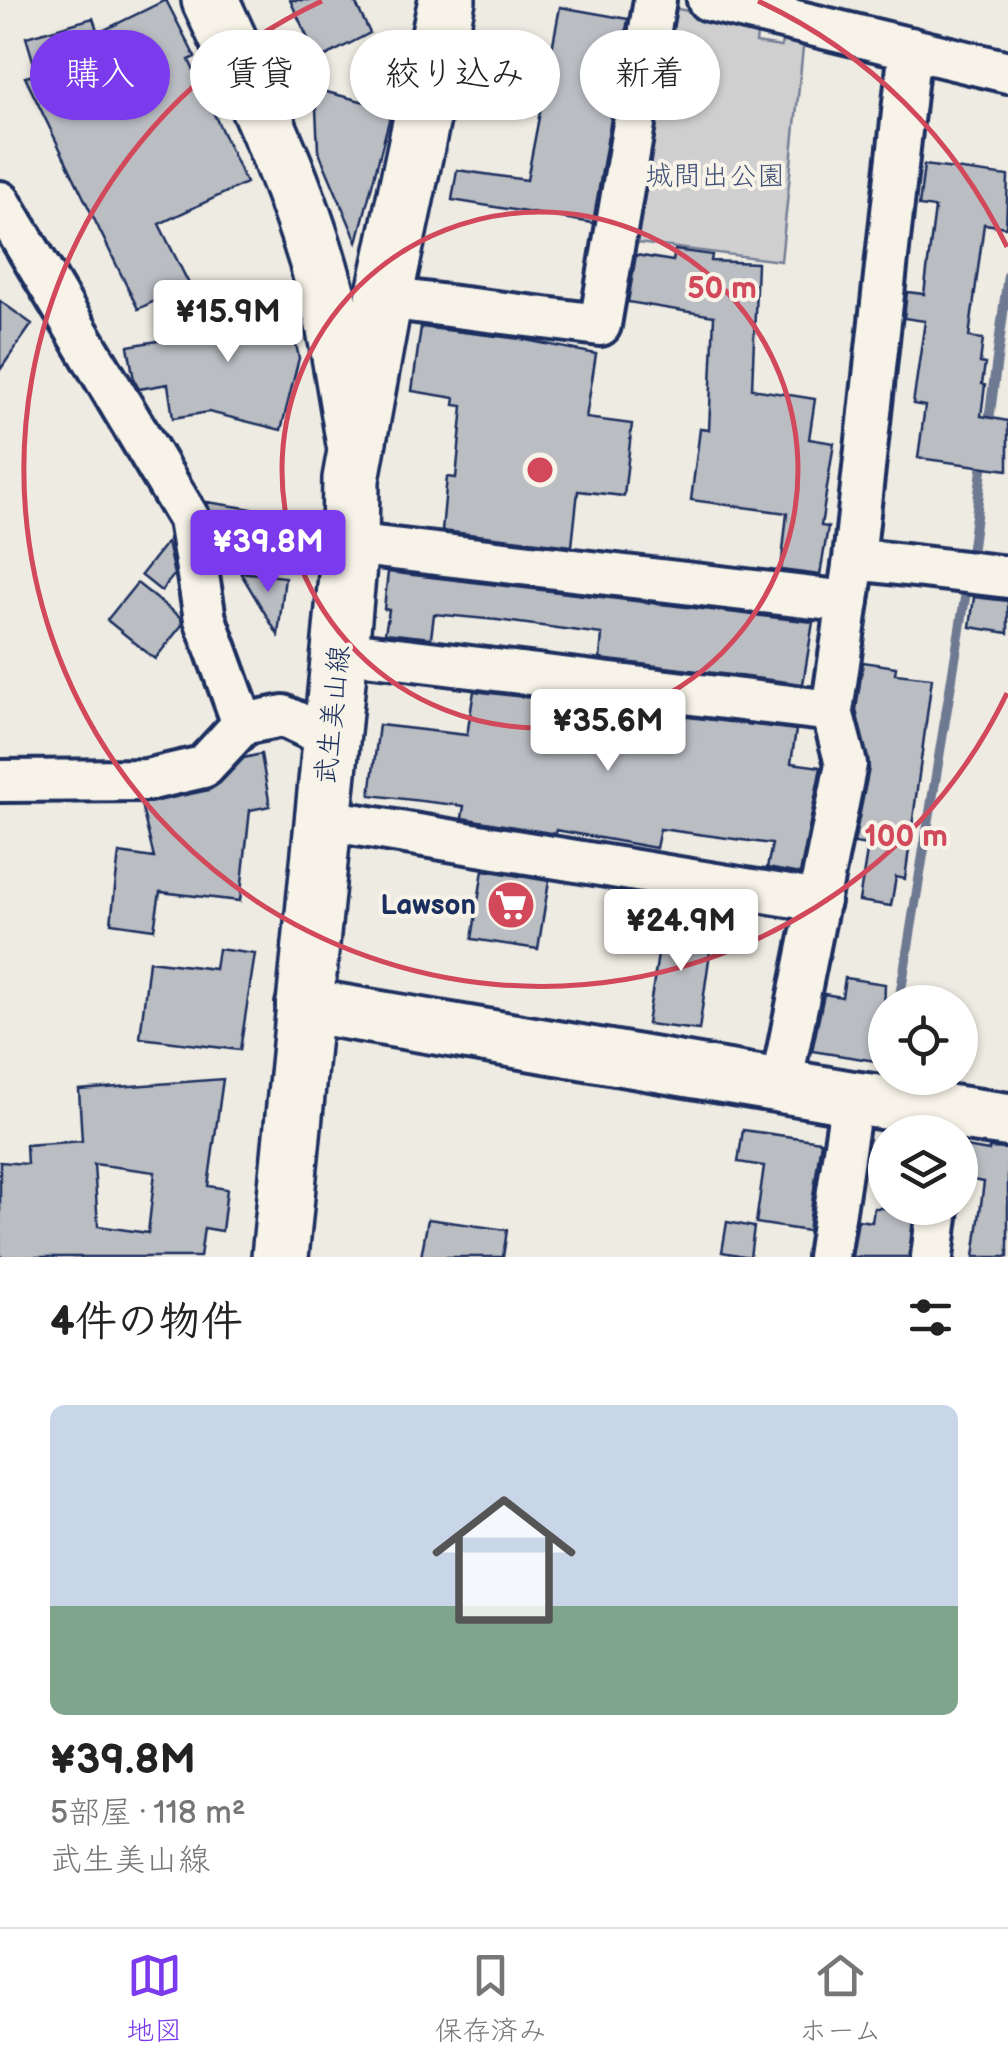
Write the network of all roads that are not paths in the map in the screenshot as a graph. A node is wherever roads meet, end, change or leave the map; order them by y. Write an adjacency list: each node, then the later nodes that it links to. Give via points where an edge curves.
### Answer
1 (210, 0): 10 (main road, via 283,158 310,234)
2 (447, 0): 9 (main road, 武生美山線)
3 (655, 0): 9 (street, via 600,325)
4 (708, 0): 5 (street)
5 (774, 8): 6 (street)
6 (910, 48): 7 (street); 12 (street)
7 (1008, 72)
8 (0, 202): 17 (street, via 189,519 205,620)
9 (384, 298): 10 (main road, 武生美山線)
10 (357, 452): 11 (main road, 武生美山線)
11 (350, 544): 14 (street); 15 (main road, 武生美山線)
12 (854, 559): 13 (street); 14 (street)
13 (1008, 577)
14 (848, 602): 16 (street)
15 (340, 651): 16 (street); 18 (main road, 武生美山線)
16 (832, 711): 21 (street, via 846,764)
17 (243, 724): 18 (street, via 284,716); 19 (street, via 203,766 148,780)
18 (330, 738): 20 (main road, 武生美山線)
19 (0, 781)
20 (321, 819): 21 (street); 22 (main road, 武生美山線)
21 (819, 901): 23 (street)
22 (304, 1004): 23 (street); 29 (main road, 武生美山線)
23 (782, 1085): 24 (street)
24 (852, 1098): 25 (street); 30 (street)
25 (918, 1115)
26 (1008, 1120): 27 (street)
27 (978, 1122)
28 (936, 1225): 31 (street)
29 (280, 1257)
30 (828, 1257)
31 (932, 1257)

